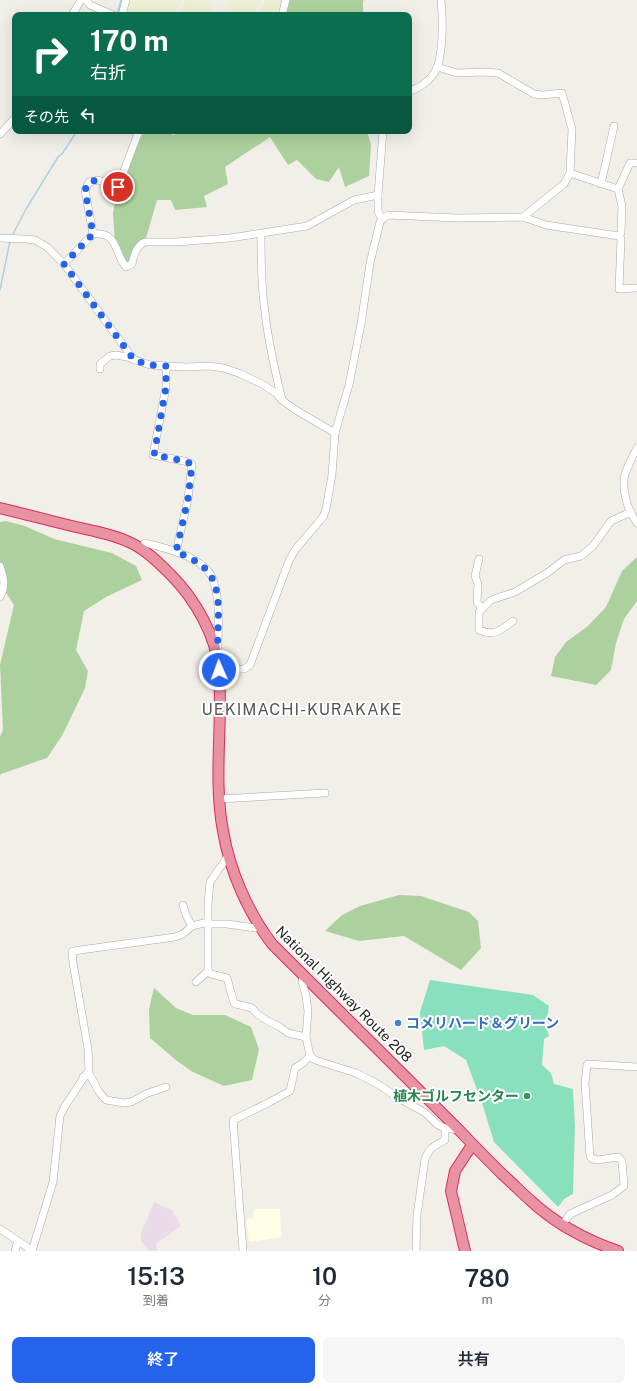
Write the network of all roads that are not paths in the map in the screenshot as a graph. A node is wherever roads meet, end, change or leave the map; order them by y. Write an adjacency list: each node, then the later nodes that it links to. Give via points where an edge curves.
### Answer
1 (81, 0): 6 (street)
2 (86, 0): 7 (street, via 90,5)
3 (126, 0): 8 (street)
4 (286, 0): 9 (street)
5 (441, 0): 10 (street, via 441,45)
6 (74, 12)
7 (106, 12)
8 (123, 12)
9 (283, 12)
10 (437, 67): 11 (street, via 431,77 419,88); 18 (street, via 457,73 498,73 534,94 562,93 572,129)
11 (412, 90)
12 (12, 121): 14 (street)
13 (614, 126): 19 (street)
14 (0, 134)
15 (138, 134): 24 (street, via 118,187 98,180 89,182 86,186)
16 (383, 134): 21 (street)
17 (637, 163): 20 (street, via 630,163)
18 (570, 173): 19 (street); 22 (street, via 564,184)
19 (601, 184): 20 (street)
20 (618, 189): 26 (street, via 622,206)
21 (378, 195): 23 (street, via 378,211); 25 (street, via 354,200 307,226)
22 (523, 217): 23 (street, via 389,215); 26 (street, via 546,226)
23 (382, 220): 34 (street, via 370,263 349,385)
24 (93, 234): 25 (street, via 102,233 111,238 126,267 132,264 140,244 145,242 176,242); 28 (street)
25 (261, 234): 33 (street, via 265,312)
26 (619, 236): 29 (street, via 619,289)
27 (0, 238): 28 (street, via 35,240 47,247)
28 (64, 264): 30 (street)
29 (637, 288)
30 (134, 360): 31 (street); 32 (street, via 110,356 100,364)
31 (166, 366): 33 (street, via 224,368 262,384); 40 (street, via 166,387 154,455 192,464 188,499)
32 (100, 368)
33 (282, 400): 34 (street)
34 (335, 433): 46 (street, via 332,475 323,517 295,550 250,665 244,669)
35 (637, 448): 37 (street, via 625,474 624,483 627,504)
36 (0, 508): 39 (highway, National Highway Route 208, via 106,534)
37 (631, 512): 38 (street); 44 (street, via 611,521 593,546 581,556 564,560 515,592 491,600)
38 (637, 524)
39 (142, 549): 40 (street, via 145,543); 46 (highway, National Highway Route 208, via 176,580 194,602 214,646)
40 (176, 552): 46 (street, via 188,557 211,575 218,606)
41 (479, 559): 44 (street, via 475,576 478,584 477,602)
42 (0, 566): 43 (street, via 5,582)
43 (0, 597)
44 (482, 608): 45 (street, via 479,612 479,630 488,634 500,630)
45 (513, 620)
46 (219, 670): 48 (highway, National Highway Route 208)
47 (325, 793): 48 (street)
48 (219, 799): 49 (highway, National Highway Route 208)
49 (228, 856): 51 (street, via 210,882); 53 (highway, National Highway Route 208)
50 (183, 905): 52 (street)
51 (208, 923): 52 (street); 53 (street); 54 (street)
52 (192, 926): 60 (street, via 176,937 72,952 89,1060 89,1070)
53 (259, 927): 55 (highway, National Highway Route 208, via 272,944)
54 (208, 971): 56 (street); 57 (street, via 227,978 236,1004 252,1008 257,1014 288,1033)
55 (304, 975): 57 (street, via 302,981 308,1011); 63 (highway, National Highway Route 208)
56 (196, 982)
57 (306, 1037): 58 (street)
58 (310, 1056): 62 (street, via 376,1083); 70 (street, via 295,1068 290,1090 234,1120)
59 (637, 1067): 65 (street, via 587,1065 585,1083 590,1156 598,1160 618,1158 622,1161 624,1186 612,1195 570,1214)
60 (83, 1077): 61 (street, via 90,1075 106,1100 124,1103); 69 (street, via 60,1116 53,1182)
61 (166, 1087)
62 (445, 1128): 63 (street); 71 (street, via 445,1140 435,1145 425,1159 417,1215)
63 (459, 1130): 64 (highway, National Highway Route 208)
64 (472, 1144): 65 (highway, National Highway Route 208, via 531,1202); 72 (highway, via 455,1172 451,1192)
65 (562, 1225): 73 (highway, National Highway Route 208)
66 (0, 1229): 67 (street)
67 (18, 1240): 68 (street); 69 (street)
68 (15, 1251)
69 (33, 1251)
70 (243, 1251)
71 (416, 1251)
72 (465, 1251)
73 (617, 1251)

